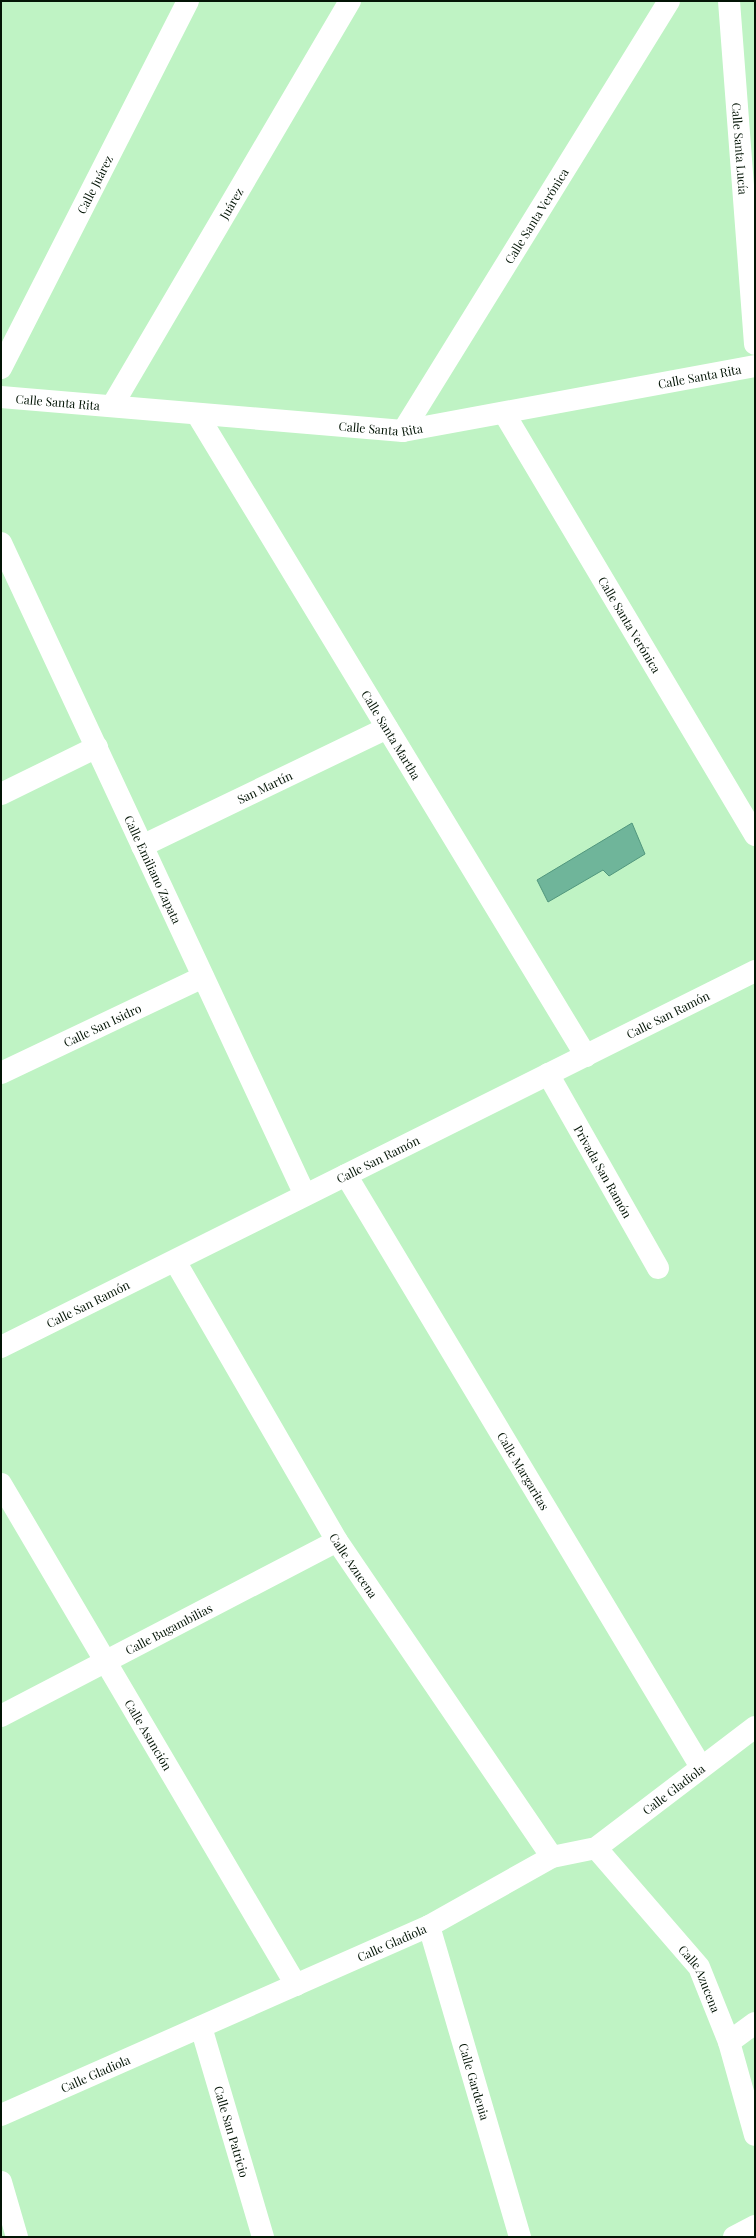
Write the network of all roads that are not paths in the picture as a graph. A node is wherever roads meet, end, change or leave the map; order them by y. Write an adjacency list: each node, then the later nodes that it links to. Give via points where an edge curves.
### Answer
1 (188, 1): 7 (street, Calle Juárez)
2 (350, 1): 9 (street, Juárez)
3 (669, 1): 12 (street, Calle Santa Verónica)
4 (728, 1): 5 (street, Calle Santa Lucía)
5 (755, 344)
6 (755, 366): 10 (street, Calle Santa Rita)
7 (1, 368)
8 (1, 397): 9 (street, Calle Santa Rita)
9 (112, 406): 11 (street, Calle Santa Rita)
10 (504, 413): 12 (street, Calle Santa Rita); 17 (street, Calle Santa Verónica)
11 (197, 414): 12 (street, Calle Santa Rita); 14 (street, Calle Santa Martha)
12 (404, 431)
13 (2, 549): 15 (street, Calle Emiliano Zapata)
14 (387, 728): 18 (street, San Martín); 21 (street, Calle Santa Martha)
15 (97, 747): 16 (street); 18 (street, Calle Emiliano Zapata)
16 (1, 794)
17 (755, 835)
18 (142, 846): 20 (street, Calle Emiliano Zapata)
19 (755, 971): 21 (street, Calle San Ramón)
20 (204, 977): 22 (street, Calle San Isidro); 25 (street, Calle Emiliano Zapata)
21 (586, 1056): 23 (street, Calle San Ramón)
22 (1, 1073)
23 (548, 1074): 24 (street, Calle San Ramón); 27 (street, Privada San Ramón)
24 (346, 1175): 25 (street, Calle San Ramón); 34 (street, Calle Margaritas)
25 (305, 1195): 26 (street, Calle San Ramón)
26 (175, 1261): 28 (street, Calle San Ramón); 30 (street, Calle Azucena)
27 (658, 1268)
28 (1, 1347)
29 (1, 1484): 31 (street, Calle Asunción)
30 (337, 1541): 31 (street, Calle Bugambilias); 36 (street, Calle Azucena)
31 (106, 1663): 32 (street, Calle Bugambilias); 38 (street, Calle Asunción)
32 (1, 1716)
33 (755, 1727): 34 (street, Calle Gladiola)
34 (701, 1767): 35 (street, Calle Gladiola)
35 (596, 1848): 36 (street, Calle Gladiola); 41 (street, Calle Azucena, via 699,1967)
36 (552, 1857): 37 (street, Calle Gladiola)
37 (429, 1926): 38 (street, Calle Gladiola); 48 (street, Calle Gardenia)
38 (296, 1985): 40 (street, Calle Gladiola)
39 (755, 2023): 41 (street)
40 (201, 2027): 42 (street, Calle Gladiola); 47 (street, Calle San Patricio)
41 (729, 2042): 43 (street, Calle Azucena)
42 (1, 2115)
43 (755, 2135)
44 (1, 2182): 46 (street)
45 (755, 2226): 49 (street)
46 (17, 2237)
47 (263, 2237)
48 (520, 2237)
49 (734, 2237)

